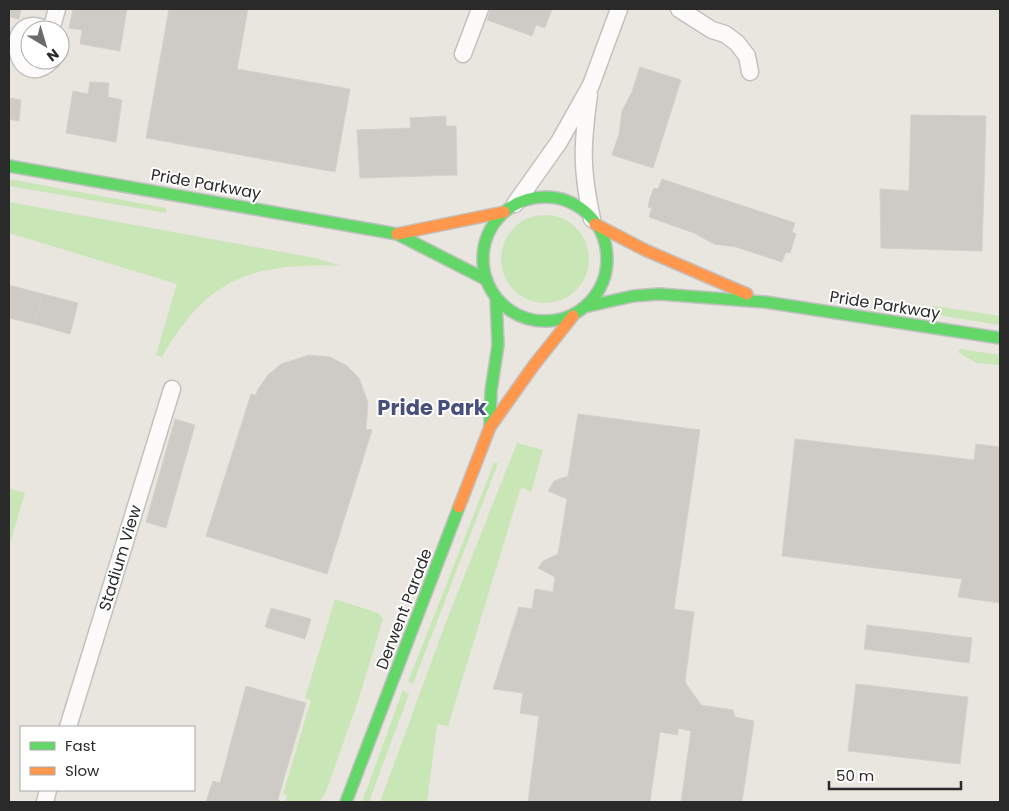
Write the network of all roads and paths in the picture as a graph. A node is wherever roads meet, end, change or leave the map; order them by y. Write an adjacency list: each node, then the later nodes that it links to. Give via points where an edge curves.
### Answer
1 (480, 9): 5 (street)
2 (619, 9): 8 (street)
3 (680, 9): 7 (street, via 737,43 747,56)
4 (20, 38): 6 (street, via 16,43)
5 (463, 54)
6 (20, 58)
7 (750, 72)
8 (591, 85): 10 (street, via 559,142); 11 (street, via 582,156 584,182)
9 (9, 166): 12 (main road, Pride Parkway)
10 (509, 208): 11 (main road, via 536,197 559,198 573,203); 12 (main road, Pride Parkway); 13 (main road, via 490,231 485,245)
11 (594, 221): 15 (main road, Pride Parkway, via 645,250); 16 (main road, via 607,249 607,270)
12 (397, 234): 13 (main road, Pride Parkway)
13 (487, 280): 14 (main road)
14 (496, 298): 17 (main road, via 512,312 532,320); 20 (main road, Derwent Parade, via 498,345 491,391)
15 (765, 302): 16 (main road, Pride Parkway, via 658,294); 18 (main road, Pride Parkway)
16 (589, 306): 17 (main road)
17 (573, 316): 20 (main road, Derwent Parade)
18 (1000, 338)
19 (172, 389): 21 (street, Stadium View)
20 (490, 427): 22 (main road, Derwent Parade)
21 (68, 726)
22 (346, 802)

